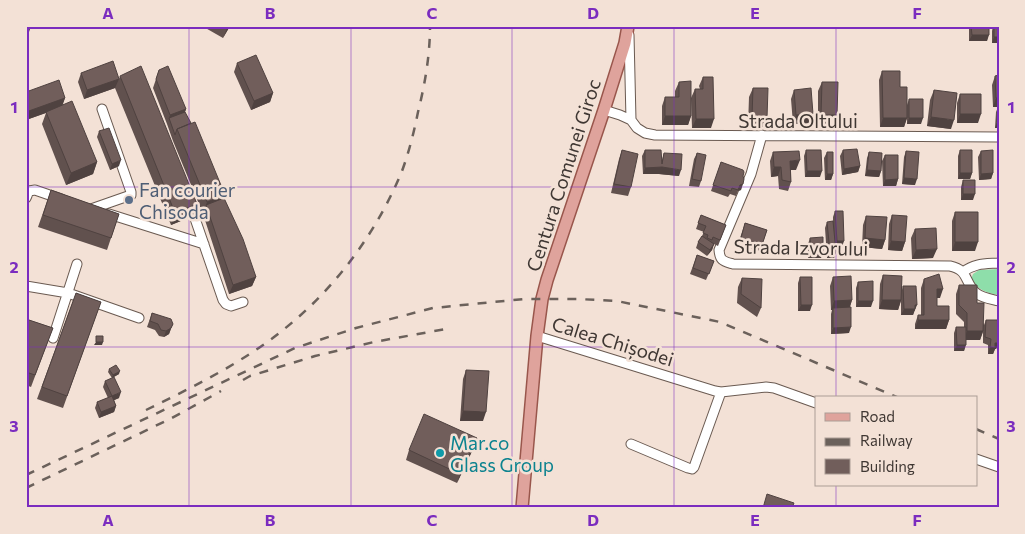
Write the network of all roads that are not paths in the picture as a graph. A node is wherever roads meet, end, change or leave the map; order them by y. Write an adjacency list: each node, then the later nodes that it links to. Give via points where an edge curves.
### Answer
1 (629, 26): 3 (main road, Centura Comunei Giroc); 4 (street)
2 (102, 109): 11 (street, via 132,192)
3 (604, 110): 4 (street, Strada Oltului); 21 (main road, Centura Comunei Giroc, via 547,280)
4 (631, 120): 5 (street, Strada Oltului, via 637,128 655,135)
5 (762, 136): 6 (street, Strada Oltului); 15 (street, Strada Izvorului, via 751,174 720,250 724,262 950,266)
6 (999, 138)
7 (187, 197): 12 (street)
8 (26, 198): 9 (street, via 29,191 35,190)
9 (72, 202)
10 (82, 206): 11 (street)
11 (91, 208): 12 (street)
12 (204, 244): 19 (street, via 223,300 231,306)
13 (999, 263): 15 (street, via 976,265)
14 (76, 264): 17 (street)
15 (963, 272): 18 (street, via 977,294)
16 (26, 286): 17 (street)
17 (68, 293): 20 (street); 22 (street)
18 (999, 300)
19 (244, 302)
20 (140, 318)
21 (537, 336): 23 (street, Calea Chișodei); 28 (main road, Calea Chișodei)
22 (53, 338)
23 (721, 392): 24 (street, Calea Chișodei, via 766,387); 25 (street, via 692,469)
24 (815, 403)
25 (631, 444)
26 (978, 460): 27 (street)
27 (999, 467)
28 (522, 508)

